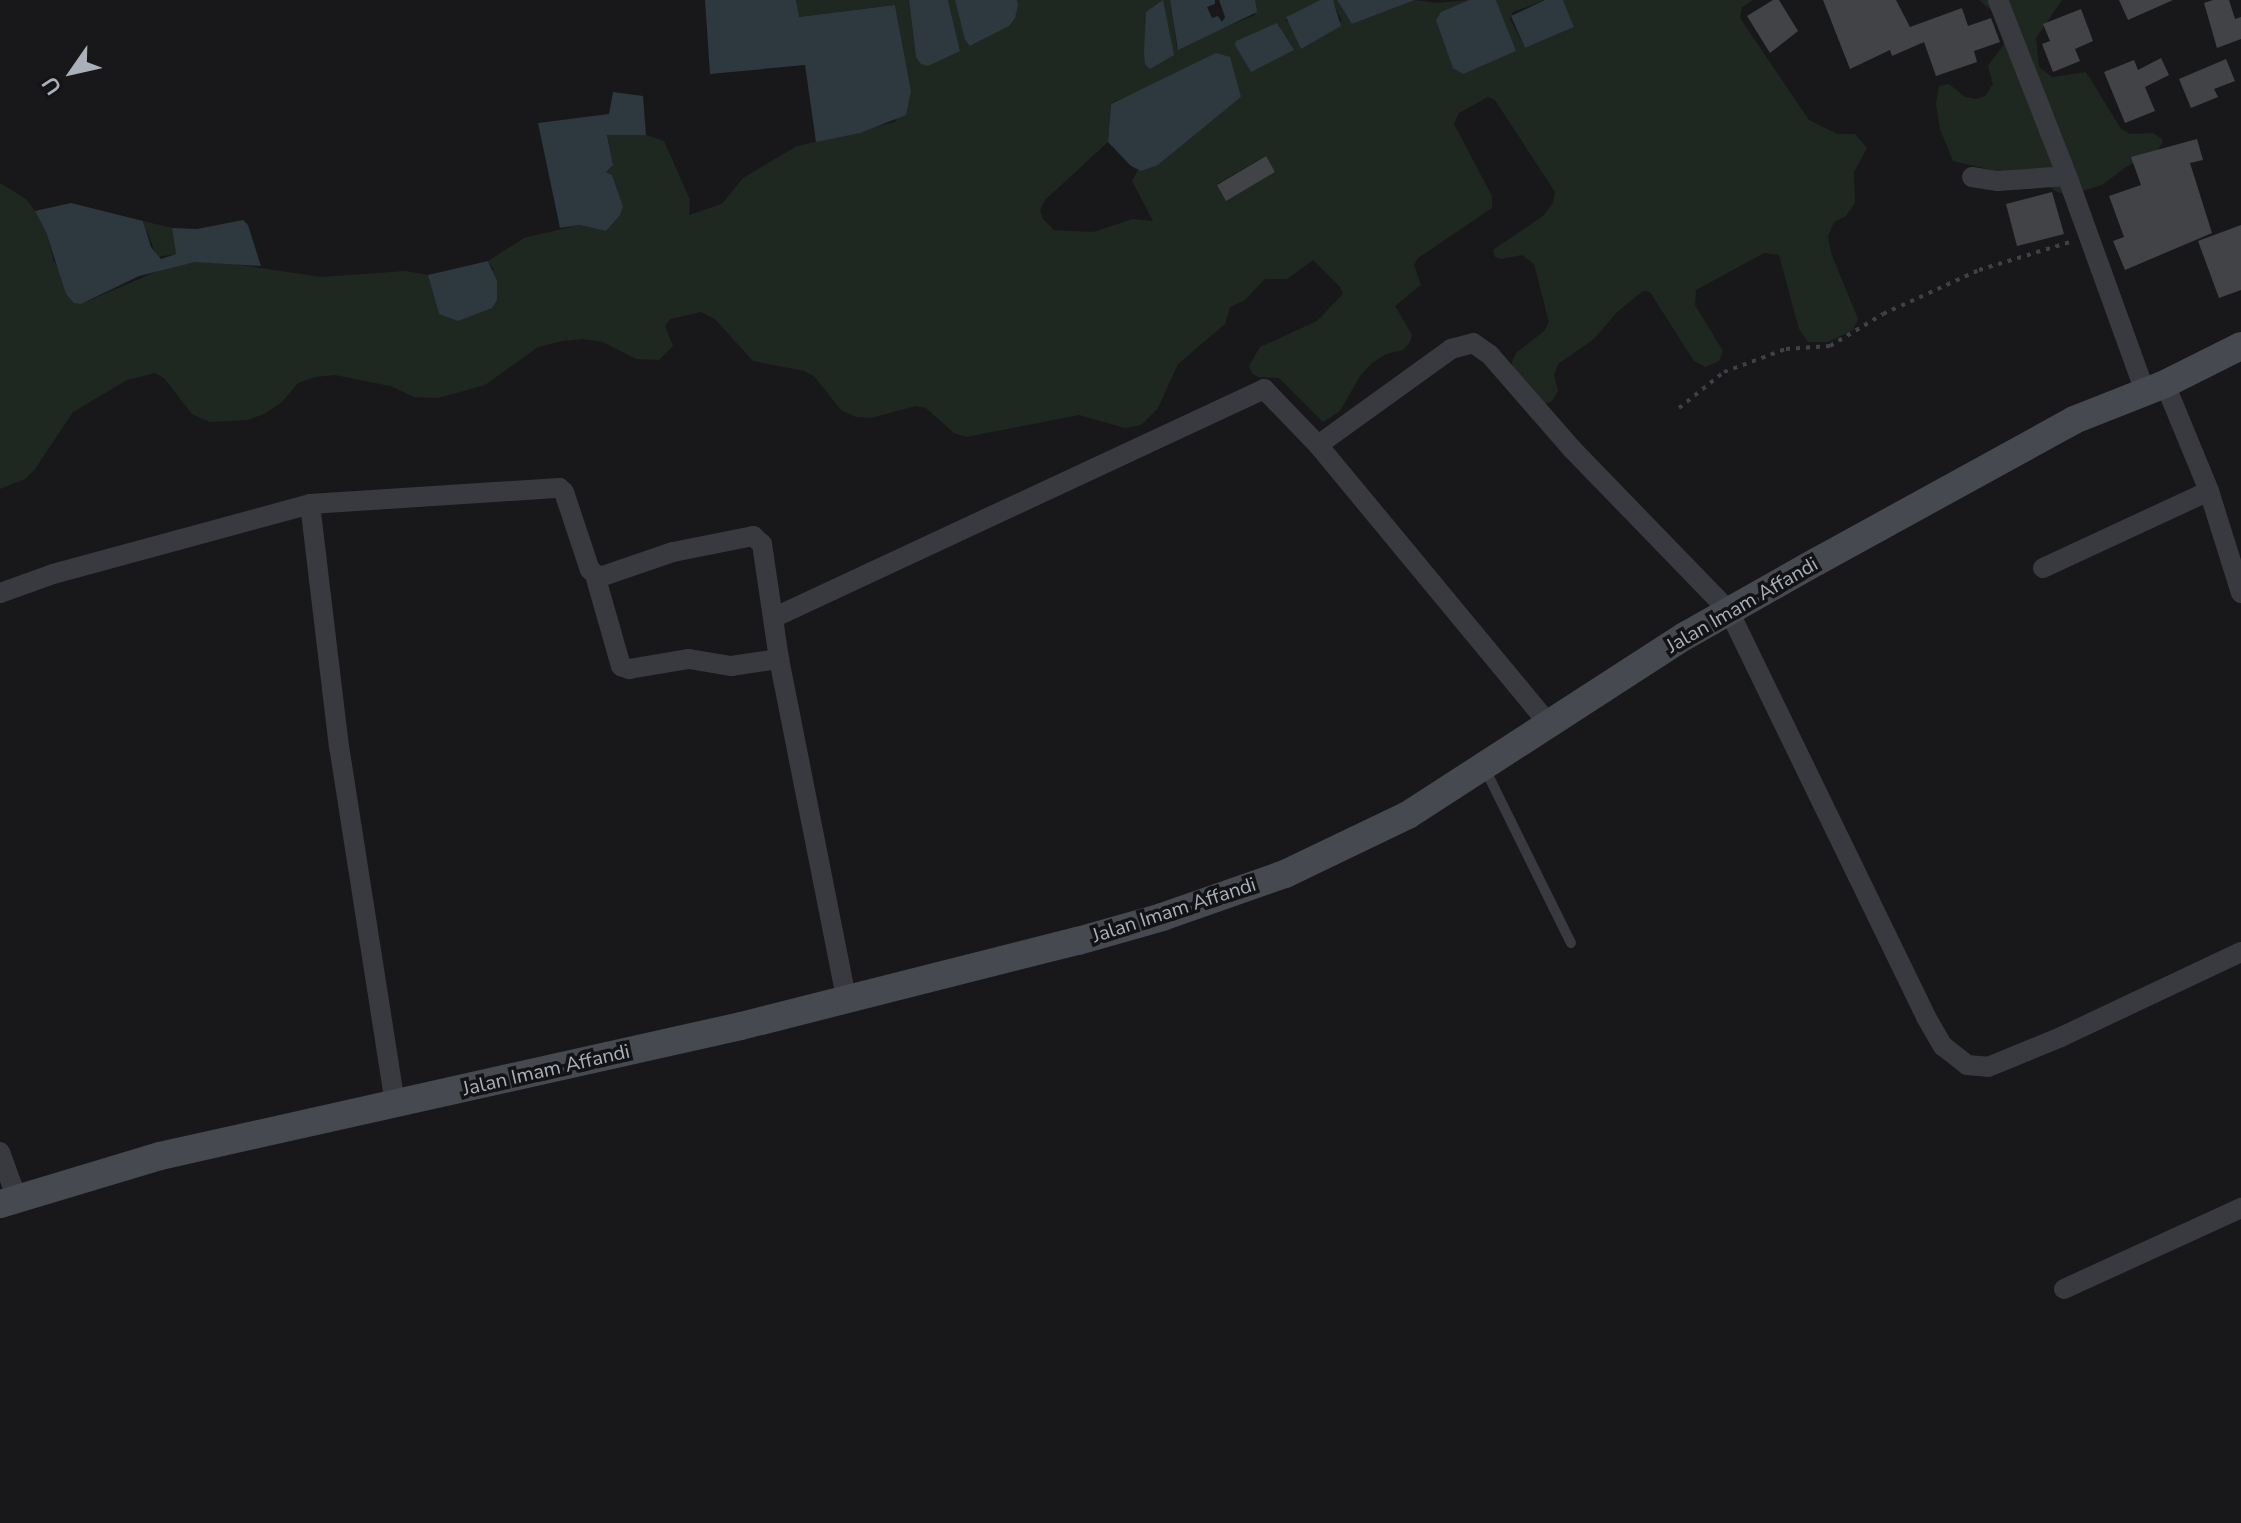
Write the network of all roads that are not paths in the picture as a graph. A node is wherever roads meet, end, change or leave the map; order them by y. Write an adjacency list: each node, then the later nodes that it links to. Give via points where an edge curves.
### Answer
1 (1998, 0): 2 (street)
2 (2067, 176): 3 (street, via 1998,181); 5 (street)
3 (1972, 177)
4 (2241, 346): 5 (street, Jalan Imam Affandi)
5 (2155, 388): 7 (street); 13 (street, Jalan Imam Affandi, via 2074,420)
6 (1318, 445): 13 (street, via 1426,365 1473,343 1490,355 1572,449); 14 (street, via 1268,391 1260,390); 16 (street)
7 (2209, 491): 9 (street); 12 (street)
8 (310, 504): 10 (street, via 559,488); 11 (street); 21 (street, via 339,746)
9 (2043, 568)
10 (595, 575): 14 (street, via 753,536 762,544); 15 (street, via 621,666 689,659 731,666)
11 (0, 593)
12 (2241, 593)
13 (1729, 611): 16 (street, Jalan Imam Affandi); 19 (street, via 1926,1017 1943,1046 1967,1065 1988,1067 2061,1037)
14 (773, 618): 15 (street)
15 (779, 659): 20 (street)
16 (1549, 724): 17 (street, Jalan Imam Affandi)
17 (1484, 766): 18 (lane); 20 (street, Jalan Imam Affandi, via 1374,833 1261,883 1120,929)
18 (1571, 943)
19 (2241, 952)
20 (846, 998): 21 (street, Jalan Imam Affandi)
21 (395, 1105): 23 (street, Jalan Imam Affandi, via 160,1156)
22 (0, 1152): 23 (street)
23 (8, 1201)
24 (2241, 1208): 25 (street)
25 (2064, 1289)

